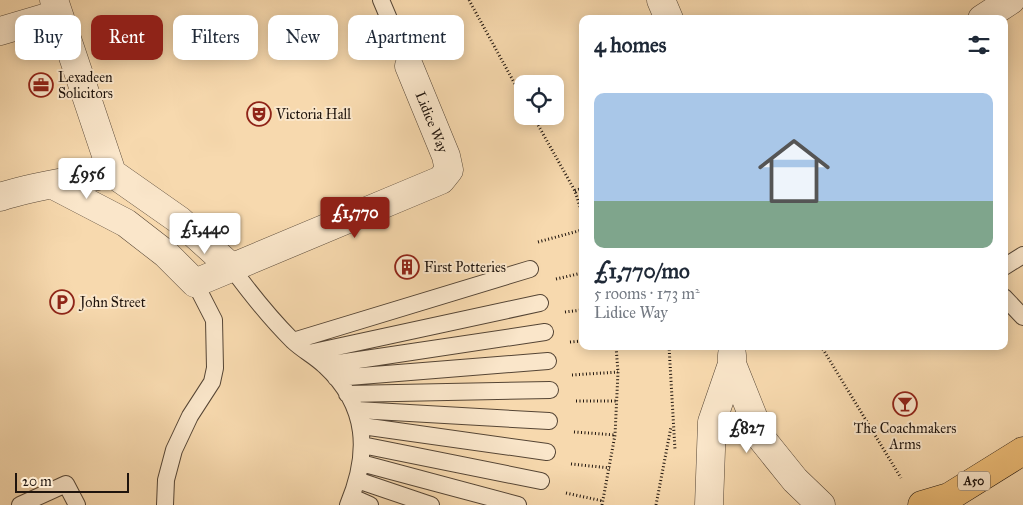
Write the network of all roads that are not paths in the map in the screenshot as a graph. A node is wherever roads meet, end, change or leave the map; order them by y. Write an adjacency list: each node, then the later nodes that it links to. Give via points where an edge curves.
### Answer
1 (381, 0): 8 (lane)
2 (661, 0): 5 (street)
3 (1011, 0): 6 (street)
4 (56, 7): 7 (street); 9 (street)
5 (667, 15)
6 (988, 15)
7 (0, 31)
8 (409, 66): 14 (street, Lidice Way, via 446,156 449,170 441,180)
9 (112, 174): 10 (street); 14 (street, via 179,220)
10 (53, 186): 11 (street, via 22,189); 16 (street, via 126,223 166,254)
11 (0, 197)
12 (1023, 255): 13 (lane)
13 (1008, 264)
14 (232, 267): 16 (street, Lidice Way); 21 (lane, via 257,302)
15 (530, 269): 21 (lane)
16 (195, 283): 41 (lane, via 214,320 216,368 212,382 190,416 174,450 166,480)
17 (1008, 300): 19 (lane)
18 (540, 303): 22 (lane)
19 (1023, 317)
20 (545, 332): 25 (lane)
21 (294, 341): 22 (lane)
22 (309, 353): 25 (lane)
23 (732, 355): 45 (street, via 712,422); 46 (street, via 762,439 795,480)
24 (548, 361): 26 (lane)
25 (325, 365): 26 (lane)
26 (336, 378): 28 (lane)
27 (550, 390): 28 (lane)
28 (348, 394): 29 (lane)
29 (357, 410): 30 (lane); 31 (lane)
30 (549, 421)
31 (362, 426): 32 (lane); 34 (lane)
32 (362, 445): 35 (lane); 37 (lane)
33 (1023, 451): 47 (highway, A50, via 949,497)
34 (547, 452)
35 (361, 463): 36 (lane); 44 (lane)
36 (357, 480): 38 (lane); 43 (lane)
37 (541, 481)
38 (350, 501): 42 (lane)
39 (20, 505): 40 (lane, via 66,484)
40 (76, 505)
41 (165, 505)
42 (370, 505)
43 (431, 505)
44 (518, 505)
45 (708, 505)
46 (821, 505)
47 (922, 505)

